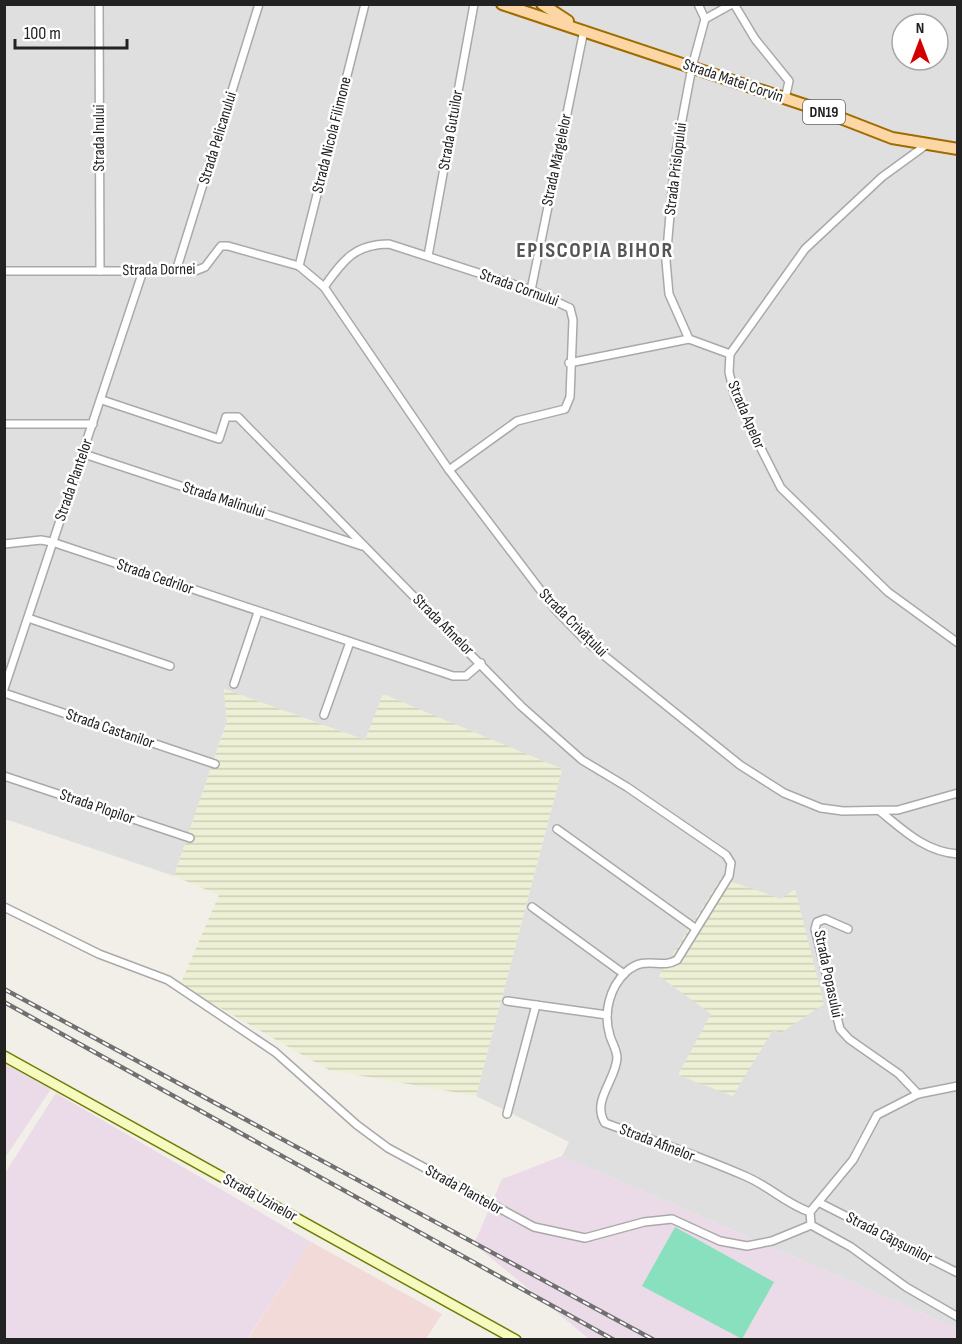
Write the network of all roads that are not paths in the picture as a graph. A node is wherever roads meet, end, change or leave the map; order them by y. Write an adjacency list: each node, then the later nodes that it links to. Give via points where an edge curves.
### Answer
1 (99, 4): 18 (street, Strada Inului)
2 (259, 4): 20 (street, Strada Pelicanului)
3 (365, 4): 16 (street, Strada Nicola Filimone)
4 (474, 4): 15 (street, Strada Gutuilor)
5 (502, 4): 10 (main road, Strada Matei Corvin / DN19)
6 (542, 4): 10 (main road, Strada Matei Corvin / DN19)
7 (698, 4): 9 (street)
8 (733, 4): 9 (street); 12 (street, via 755,39 785,72 789,81)
9 (705, 19): 11 (street, Strada Prislopului)
10 (581, 29): 11 (main road, Strada Matei Corvin / DN19); 22 (street, Strada Mărgelelor)
11 (692, 67): 12 (main road, Strada Matei Corvin / DN19); 23 (street, Strada Prislopului, via 675,157 666,261 669,294)
12 (786, 99): 13 (main road, Strada Matei Corvin / DN19, via 892,138)
13 (926, 145): 14 (main road, Strada Matei Corvin / DN19); 24 (street, via 882,177 805,249)
14 (957, 149)
15 (429, 256): 21 (street, Strada Cornului, via 389,244 374,244 358,249); 22 (street, Strada Cornului)
16 (299, 266): 20 (street, Strada Dornei, via 221,246 201,270); 21 (street, Strada Crivățului)
17 (4, 271): 18 (street, Strada Dornei)
18 (100, 271): 19 (street, Strada Dornei)
19 (143, 271): 20 (street, Strada Dornei); 26 (street, Strada Plantelor)
20 (176, 271)
21 (324, 287): 30 (street, Strada Crivățului)
22 (531, 290): 25 (street, Strada Cornului, via 570,308)
23 (689, 339): 24 (street); 25 (street)
24 (730, 354): 37 (street, Strada Apelor, via 729,372 735,397 781,488 888,592)
25 (570, 363): 30 (street, Strada Cornului, via 570,397 565,409 517,421)
26 (102, 400): 28 (street, Strada Plantelor); 33 (street, Strada Afinelor, via 219,439 226,417 238,417)
27 (4, 424): 28 (street)
28 (93, 424): 29 (street, Strada Plantelor)
29 (84, 454): 31 (street, Strada Plantelor); 33 (street, Strada Malinului)
30 (449, 470): 47 (street, Strada Crivățului, via 529,578 586,641 740,765 784,794 812,805)
31 (52, 542): 32 (street, Strada Cedrilor); 34 (street, Strada Cedrilor); 35 (street, Strada Plantelor)
32 (4, 544)
33 (364, 547): 38 (street, Strada Afinelor)
34 (258, 612): 36 (street, Strada Cedrilor); 40 (street)
35 (28, 618): 39 (street); 41 (street, Strada Plantelor)
36 (350, 642): 38 (street, Strada Cedrilor, via 460,677); 43 (street)
37 (957, 643)
38 (481, 663): 53 (street, Strada Afinelor, via 564,746 726,855 731,863 729,876)
39 (170, 666)
40 (234, 684)
41 (4, 688)
42 (4, 693): 44 (street, Strada Castanilor)
43 (324, 715)
44 (215, 764)
45 (4, 776): 49 (street, Strada Plopilor)
46 (957, 794): 47 (street, Strada Crivățului)
47 (881, 812): 50 (street, via 936,851)
48 (556, 829): 53 (street)
49 (190, 838)
50 (957, 854)
51 (4, 907): 65 (street, Strada Plantelor, via 99,954 168,980 275,1052 388,1148 534,1227 585,1238 644,1222 672,1219 720,1241 747,1246)
52 (532, 907): 55 (street)
53 (695, 928): 55 (street, Strada Afinelor, via 677,960 663,964 642,962)
54 (848, 929): 61 (street, Strada Popasului, via 825,919 817,922 815,928 840,1029 849,1040 899,1074)
55 (624, 974): 58 (street, Strada Afinelor, via 611,995)
56 (507, 1001): 57 (street)
57 (536, 1005): 58 (street); 62 (street)
58 (607, 1015): 64 (street, Strada Afinelor, via 617,1056 600,1107 605,1123 746,1176 792,1206)
59 (4, 1056): 68 (street, Strada Uzinelor)
60 (957, 1086): 61 (street)
61 (918, 1094): 63 (street, via 878,1115 853,1160)
62 (507, 1114)
63 (820, 1203): 64 (street); 66 (street, Strada Căpșunilor)
64 (810, 1212): 65 (street)
65 (811, 1226): 67 (street, via 851,1247 906,1287)
66 (957, 1273)
67 (957, 1317)
68 (516, 1340)

